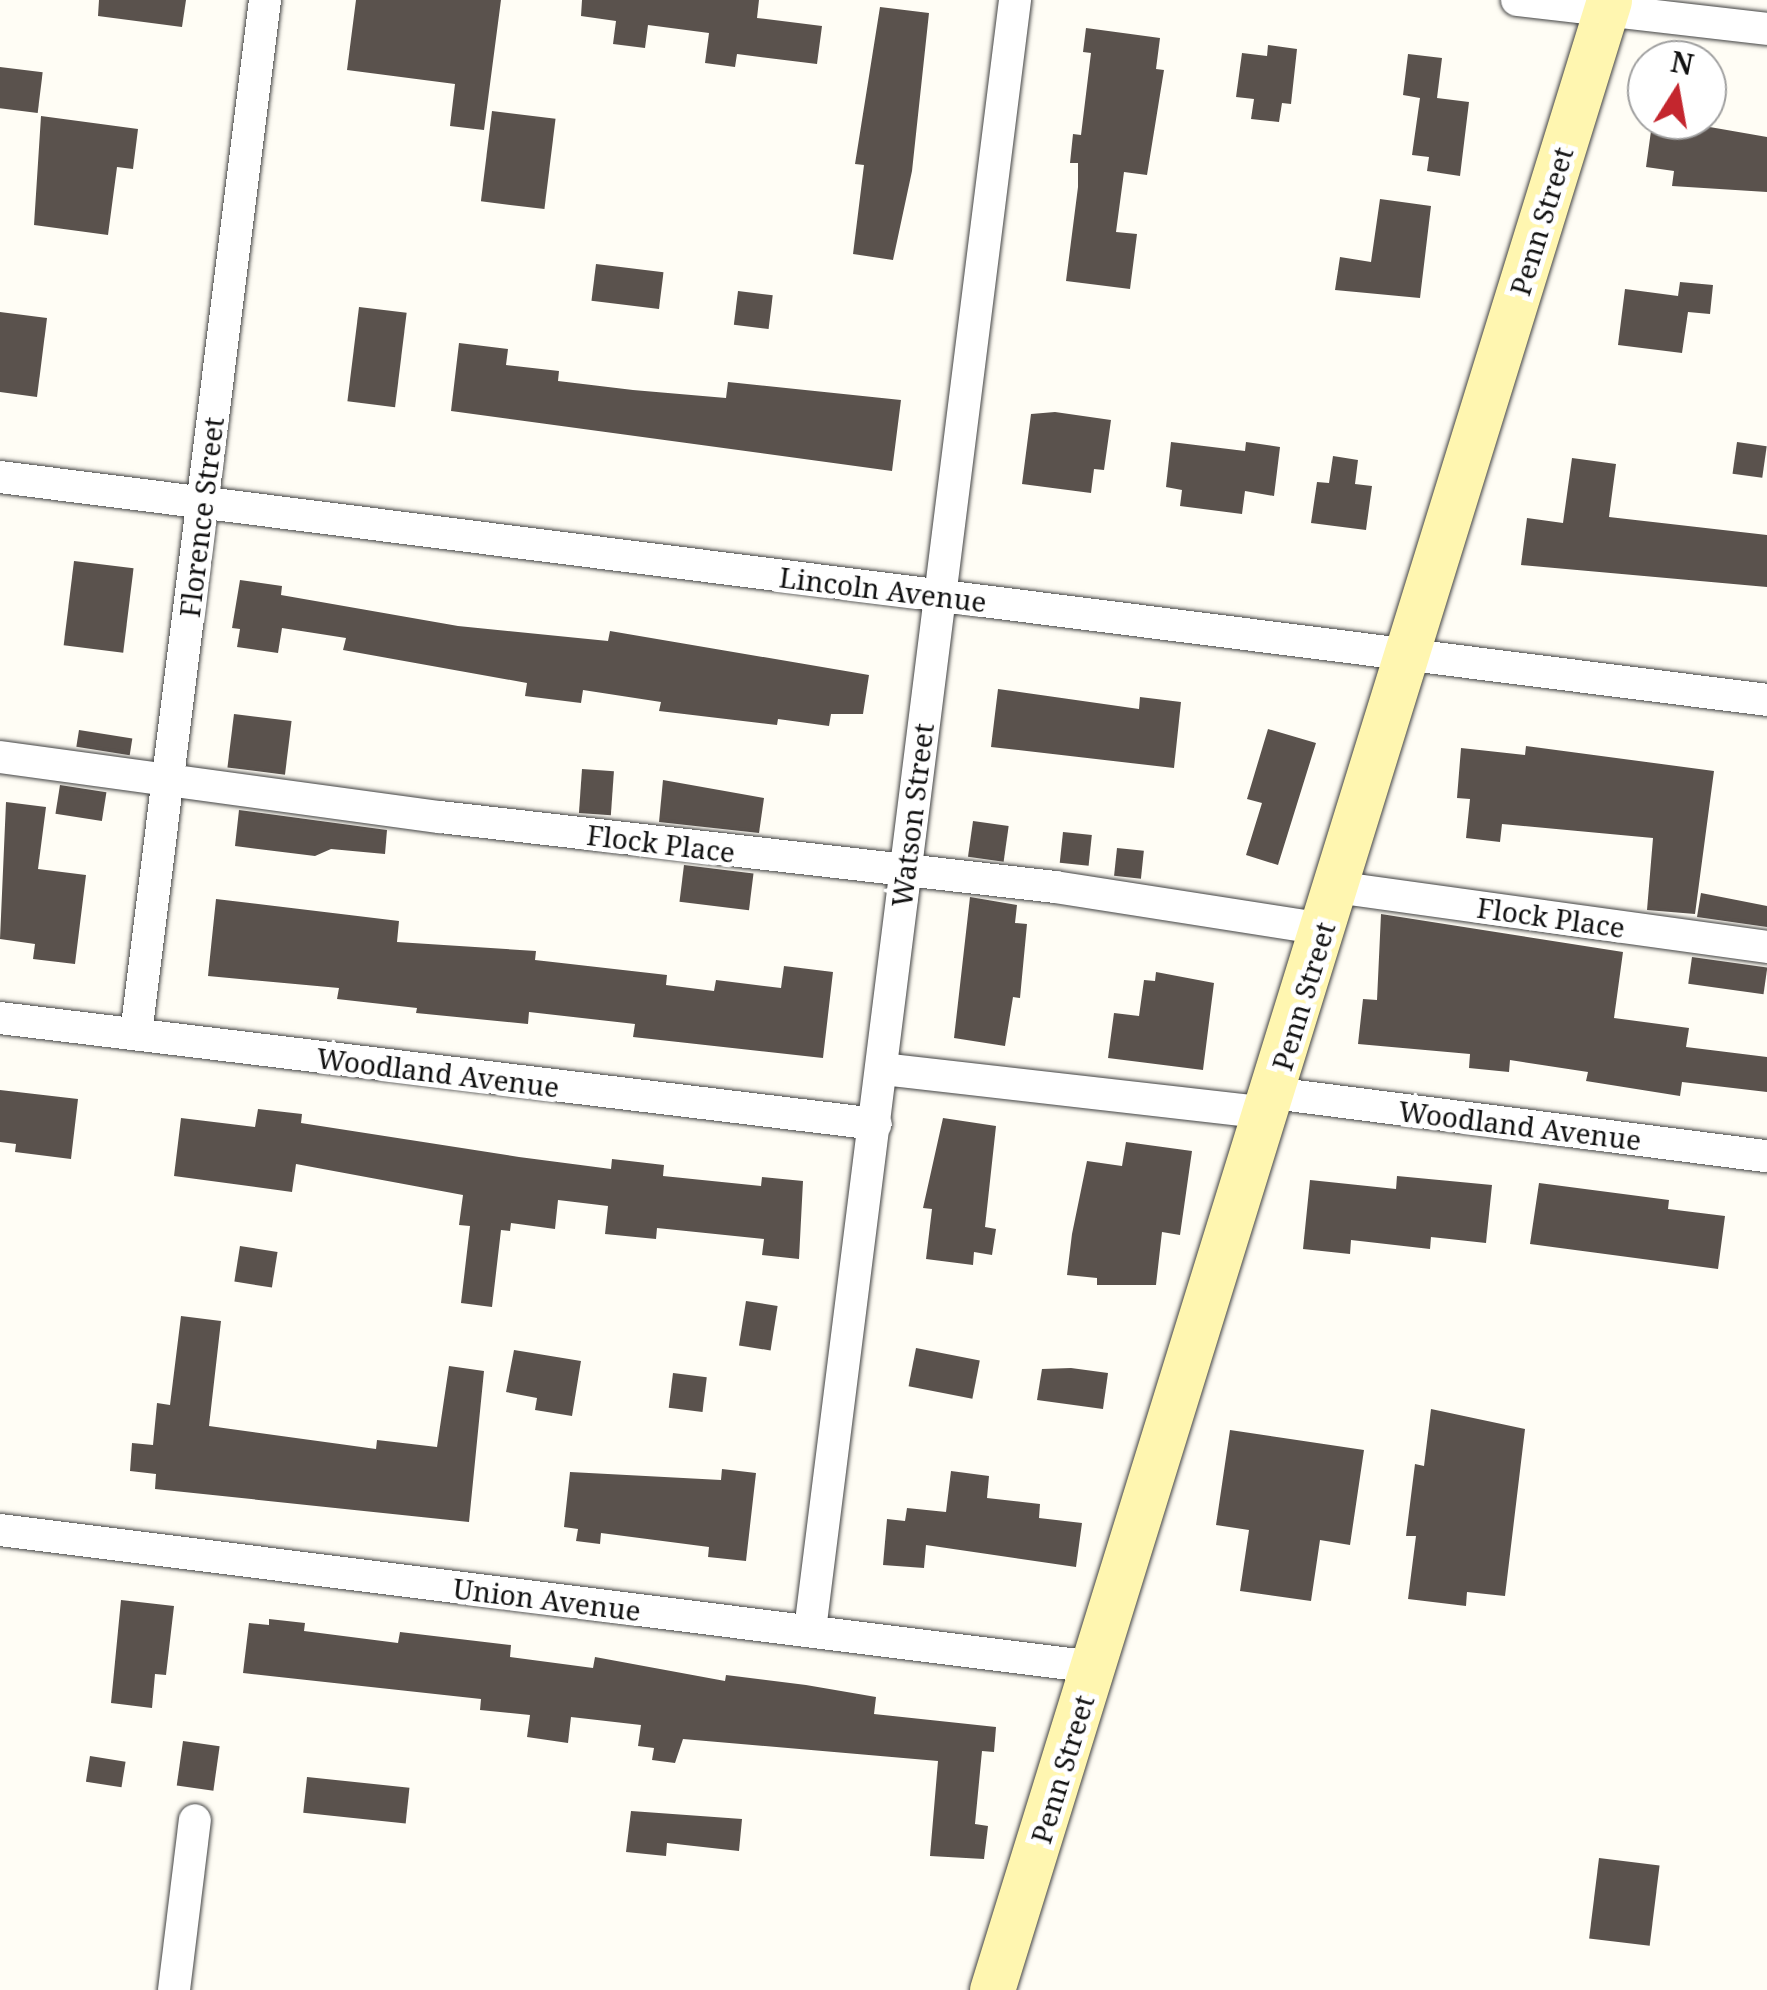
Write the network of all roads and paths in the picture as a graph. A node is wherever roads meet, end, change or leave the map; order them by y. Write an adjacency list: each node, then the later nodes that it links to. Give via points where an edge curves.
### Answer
1 (265, 0): 7 (street, Florence Street)
2 (1015, 0): 8 (street, Watson Street)
3 (1517, 0): 4 (street)
4 (1608, 5): 5 (street); 9 (street, Penn Street)
5 (1767, 29)
6 (0, 477): 7 (street, Lincoln Avenue)
7 (204, 503): 8 (street, Lincoln Avenue); 12 (street, Florence Street)
8 (942, 596): 9 (street, Lincoln Avenue); 13 (street, Watson Street)
9 (1408, 655): 10 (street, Lincoln Avenue); 14 (street, Penn Street)
10 (1767, 700)
11 (0, 757): 12 (street, Flock Place)
12 (169, 781): 13 (street, Flock Place); 17 (street, Florence Street)
13 (904, 872): 14 (street, Flock Place); 18 (street, Watson Street)
14 (1329, 908): 15 (street, Flock Place); 19 (street, Penn Street)
15 (1767, 947)
16 (0, 1018): 17 (street, Woodland Avenue)
17 (136, 1034): 20 (street, Woodland Avenue)
18 (882, 1070): 19 (street, Woodland Avenue); 20 (street, Watson Street)
19 (1270, 1103): 21 (street, Woodland Avenue); 24 (street, Penn Street)
20 (876, 1124): 23 (street, Watson Street)
21 (1767, 1156)
22 (0, 1530): 23 (street, Union Avenue)
23 (810, 1630): 24 (street, Union Avenue)
24 (1094, 1667): 27 (street, Penn Street)
25 (195, 1820): 26 (street)
26 (174, 1990)
27 (992, 1990)

